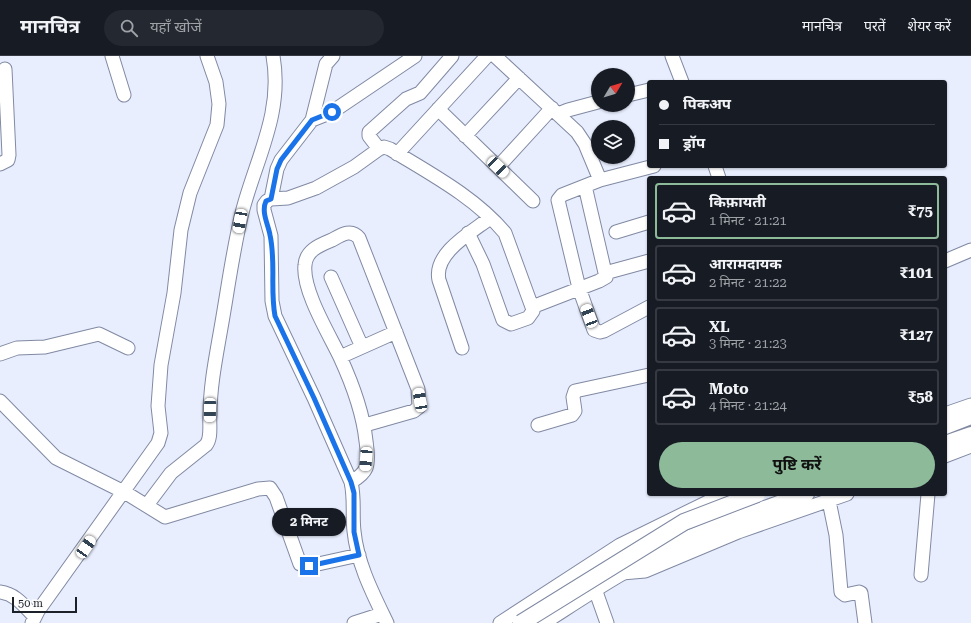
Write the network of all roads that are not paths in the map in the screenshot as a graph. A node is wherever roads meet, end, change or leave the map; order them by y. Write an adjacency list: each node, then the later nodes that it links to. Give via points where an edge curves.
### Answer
1 (112, 56): 15 (street)
2 (207, 56): 61 (street, via 216,82 219,104 217,125 190,193 181,230 174,293 161,365 158,406 161,433 158,443)
3 (273, 56): 68 (street, via 276,83 274,105 240,221 215,360 209,440 171,473)
4 (416, 56): 19 (street, via 332,112)
5 (452, 56): 21 (street, via 420,93 406,99 369,132 369,136)
6 (486, 56): 17 (street)
7 (495, 56): 11 (street)
8 (672, 56): 12 (street)
9 (330, 57): 19 (street)
10 (5, 69): 23 (street, via 9,155 8,160)
11 (519, 78): 18 (street); 20 (street)
12 (681, 80)
13 (647, 90): 14 (street)
14 (635, 93)
15 (124, 95)
16 (591, 104): 18 (street)
17 (438, 109): 20 (street); 22 (street)
18 (555, 111): 24 (street); 26 (street, via 580,136)
19 (312, 120): 28 (street, via 281,160)
20 (465, 136): 24 (street)
21 (379, 149): 22 (street, via 384,147); 28 (street, via 354,167 316,188 288,198)
22 (397, 154): 30 (street, via 461,194)
23 (0, 164)
24 (498, 167): 29 (street)
25 (647, 168): 26 (street)
26 (600, 180): 27 (street)
27 (585, 186): 37 (street); 39 (street, via 562,195 558,200)
28 (271, 199): 60 (street, via 266,201 264,210 271,236 272,301 275,316)
29 (533, 200)
30 (490, 218): 33 (street); 40 (street, via 509,240)
31 (647, 223): 32 (street)
32 (616, 232)
33 (468, 233): 40 (street, via 483,264 503,320 511,324 528,318 533,311); 45 (street, via 454,246 438,270)
34 (971, 250): 35 (street)
35 (947, 260)
36 (647, 262): 37 (street)
37 (605, 273): 39 (street, via 603,279)
38 (331, 277): 43 (street)
39 (579, 288): 40 (street); 41 (street, via 594,330 597,332 604,331)
40 (532, 307)
41 (647, 308)
42 (396, 332): 43 (street); 47 (street, via 359,238 346,233 314,248 305,264 309,288 322,323); 55 (street, via 418,389 419,407 407,415)
43 (362, 347): 47 (street)
44 (128, 348): 46 (street, via 99,334 45,347 17,348)
45 (462, 348)
46 (0, 354)
47 (340, 357): 55 (street)
48 (647, 375): 53 (street, via 575,391 575,411 572,415)
49 (0, 402): 61 (street, via 56,458)
50 (971, 405): 51 (street)
51 (947, 413)
52 (971, 416): 54 (main road)
53 (538, 425)
54 (947, 425)
55 (365, 426): 60 (street, via 366,468)
56 (971, 435): 57 (main road)
57 (947, 443)
58 (971, 446): 59 (street)
59 (947, 455)
60 (351, 482): 70 (street, via 354,493 354,532)
61 (125, 492): 68 (street); 76 (street)
62 (717, 496): 69 (street)
63 (752, 496): 79 (main road, bridge, via 684,522)
64 (801, 496): 71 (main road, via 667,548)
65 (841, 496): 67 (street)
66 (928, 496): 72 (street)
67 (829, 500): 71 (street, via 738,532 645,571); 82 (street, via 836,536 841,592 845,595 861,593)
68 (145, 504): 70 (street, via 165,517 258,489 270,488 276,497 300,564 309,566)
69 (611, 552): 71 (street); 78 (street)
70 (359, 555): 75 (street)
71 (622, 573): 73 (main road)
72 (921, 575)
73 (595, 589): 80 (main road); 81 (street)
74 (0, 592): 76 (street, via 11,594 18,599)
75 (384, 618): 77 (street)
76 (33, 620)
77 (354, 623)
78 (500, 623)
79 (520, 623)
80 (541, 623)
81 (607, 623)
82 (865, 623)

